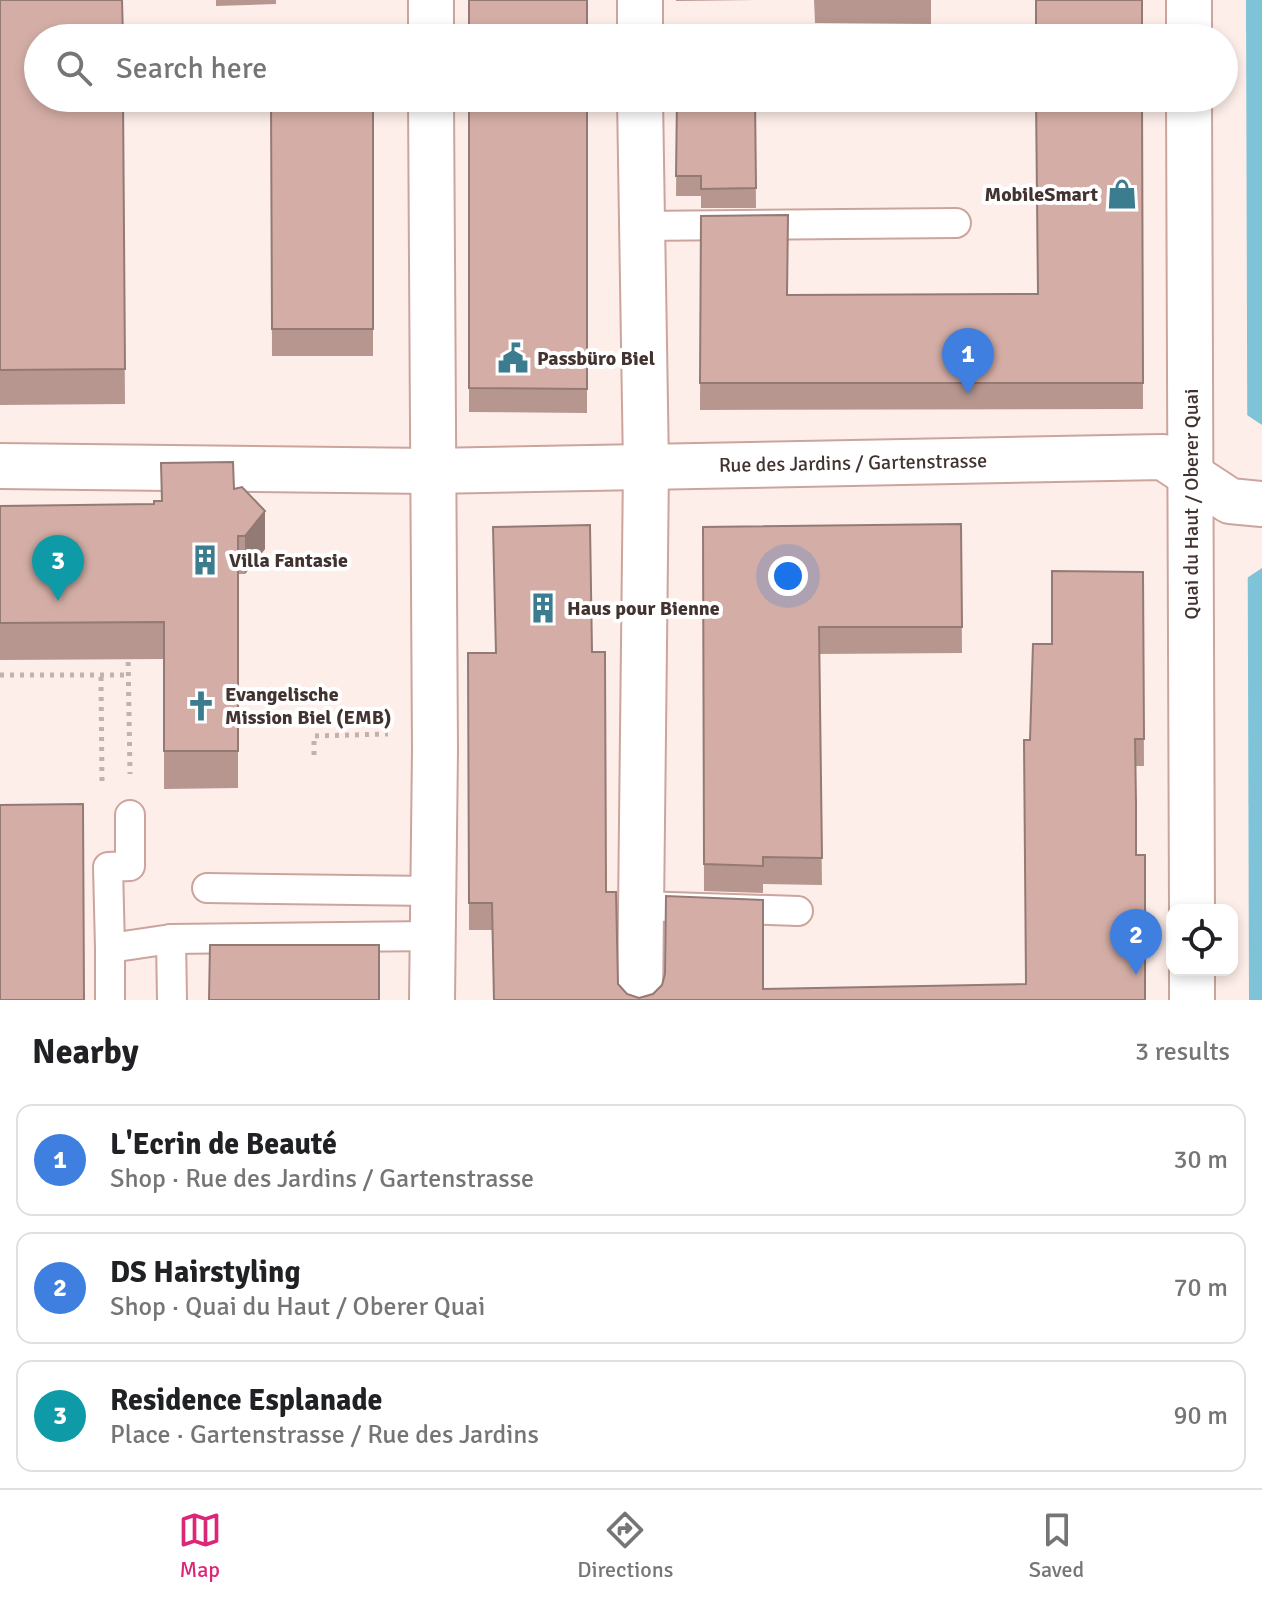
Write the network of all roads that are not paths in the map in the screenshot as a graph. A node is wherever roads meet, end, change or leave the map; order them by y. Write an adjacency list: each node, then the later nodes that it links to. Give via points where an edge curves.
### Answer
1 (431, 0): 4 (street)
2 (640, 0): 5 (street)
3 (1189, 0): 6 (street)
4 (431, 24)
5 (640, 24)
6 (1189, 24)
7 (431, 112): 14 (street)
8 (640, 112): 11 (street)
9 (1189, 112): 15 (street, Quai du Haut / Oberer Quai)
10 (956, 223): 11 (lane)
11 (641, 226): 13 (street)
12 (0, 466): 14 (street, Rue des Jardins / Gartenstrasse)
13 (646, 467): 14 (street, Rue des Jardins / Gartenstrasse); 15 (street, Rue des Jardins / Gartenstrasse, via 1163,457); 21 (street)
14 (431, 471): 19 (street)
15 (1191, 476): 16 (street, Rue des Jardins / Gartenstrasse); 20 (street, Quai du Haut / Oberer Quai)
16 (1248, 503)
17 (130, 815): 25 (lane, via 130,866 108,867)
18 (207, 888): 19 (lane)
19 (432, 891): 23 (street)
20 (1192, 904)
21 (640, 906): 22 (lane); 30 (street)
22 (798, 911)
23 (432, 936): 24 (lane); 29 (street)
24 (171, 939): 25 (lane); 28 (lane)
25 (110, 948): 27 (lane)
26 (1192, 976): 31 (street)
27 (110, 1000)
28 (172, 1000)
29 (432, 1000)
30 (640, 1000)
31 (1192, 1000)

